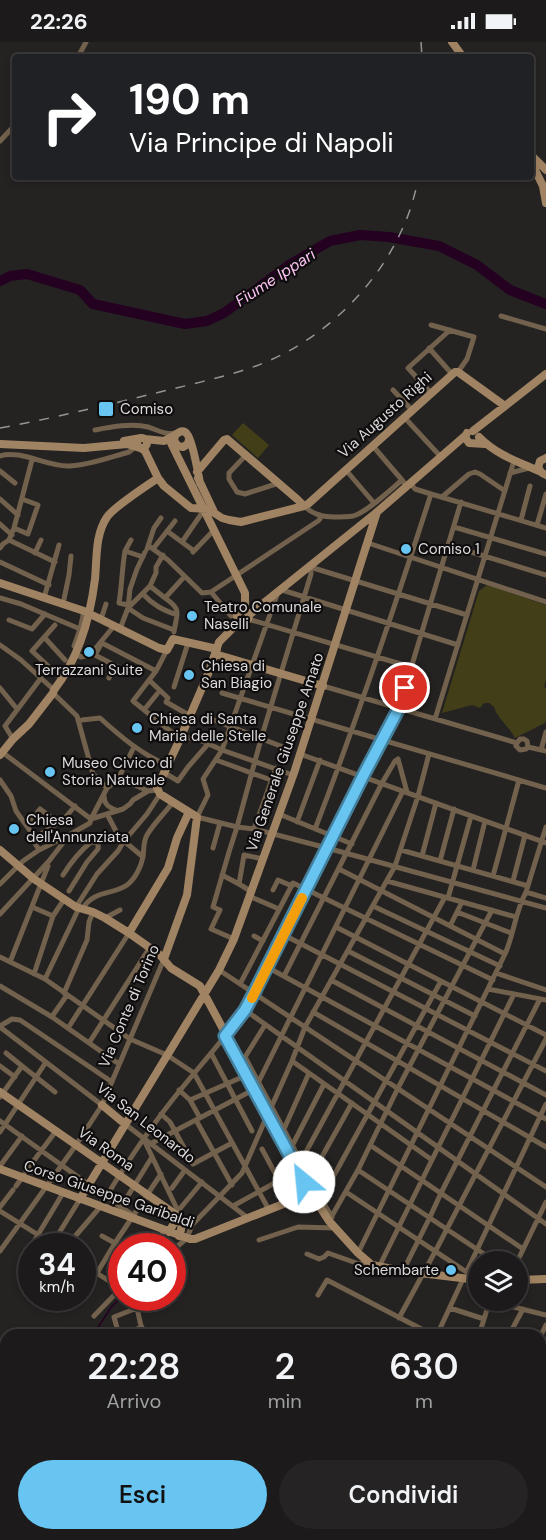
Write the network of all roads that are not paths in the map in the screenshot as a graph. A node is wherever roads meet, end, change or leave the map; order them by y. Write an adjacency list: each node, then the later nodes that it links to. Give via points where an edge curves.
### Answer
1 (12, 128): 2 (street)
2 (0, 141)
3 (534, 160): 6 (street)
4 (534, 162): 7 (street)
5 (534, 165): 8 (street)
6 (546, 170)
7 (546, 178)
8 (546, 203)
9 (501, 316): 11 (street)
10 (430, 325): 12 (street)
11 (546, 329)
12 (450, 330): 13 (street); 14 (street, Via Augusto Righi, via 474,337 467,359)
13 (429, 348): 14 (street); 17 (street, via 408,368)
14 (455, 373): 17 (street, Via Augusto Righi); 18 (street)
15 (546, 374): 18 (street)
16 (393, 390): 19 (street)
17 (431, 393): 19 (street, Via Augusto Righi)
18 (505, 406): 22 (street, via 481,425)
19 (412, 410): 20 (street, Via Augusto Righi)
20 (404, 417): 27 (street, Via Augusto Righi); 33 (street)
21 (95, 430): 24 (street, via 145,426)
22 (473, 437): 33 (street); 36 (street)
23 (189, 439): 24 (street, via 188,444); 24 (street, via 183,432); 30 (street)
24 (173, 440): 26 (street); 44 (street); 57 (street)
25 (0, 444): 28 (street)
26 (138, 445): 28 (street); 28 (street, via 128,440); 35 (street, via 70,466); 42 (street, via 146,451)
27 (372, 445): 37 (street, Via Augusto Righi); 46 (street)
28 (108, 446)
29 (213, 452): 30 (street, via 200,459); 31 (street, via 227,439); 40 (street)
30 (193, 454): 40 (street)
31 (247, 454): 45 (street); 45 (street, via 229,473 237,492 245,494)
32 (0, 456): 35 (street, via 14,454)
33 (441, 457): 46 (street)
34 (543, 459): 38 (street)
35 (32, 460): 53 (street)
36 (514, 461): 38 (street); 41 (street)
37 (345, 470): 55 (street); 56 (street, Via Augusto Righi)
38 (536, 470): 41 (street)
39 (0, 471): 43 (street)
40 (197, 472): 44 (street)
41 (510, 473): 48 (street)
42 (158, 478): 57 (street, via 191,508 208,509); 139 (street, via 109,515 100,530 91,602)
43 (15, 483)
44 (200, 483): 57 (street)
45 (279, 483): 56 (street)
46 (406, 483): 49 (street); 55 (street); 58 (street)
47 (530, 486): 63 (street)
48 (505, 491): 51 (street, via 475,472); 59 (street)
49 (431, 494): 51 (street); 89 (street)
50 (546, 494): 66 (street)
51 (442, 497): 54 (street)
52 (0, 499): 60 (street)
53 (22, 499): 60 (street); 68 (street, via 38,505 28,534)
54 (461, 502): 59 (street); 67 (street)
55 (374, 503): 61 (street, via 352,516)
56 (304, 506): 57 (street, via 241,522); 61 (street)
57 (207, 512): 71 (street); 78 (street)
58 (377, 512): 69 (street); 77 (street, Via Generale Giuseppe Amato)
59 (498, 513): 63 (street); 74 (street)
60 (18, 515): 68 (street)
61 (320, 515): 94 (street, via 318,521)
62 (161, 518): 82 (street)
63 (521, 520): 66 (street)
64 (175, 521): 72 (street)
65 (0, 524): 73 (street)
66 (537, 525): 70 (street)
67 (454, 526): 74 (street); 79 (street)
68 (14, 528): 73 (street)
69 (357, 528): 77 (street); 92 (street)
70 (546, 528)
71 (214, 530): 78 (street, via 193,551); 94 (street)
72 (167, 531): 78 (street); 82 (street)
73 (10, 537): 80 (street); 84 (street)
74 (490, 537): 85 (street); 88 (street)
75 (41, 540): 84 (street)
76 (131, 540): 83 (street)
77 (368, 541): 89 (street); 98 (street, Via Generale Giuseppe Amato)
78 (182, 542)
79 (448, 544): 88 (street); 93 (street)
80 (1, 545)
81 (60, 545): 91 (street)
82 (147, 550): 83 (street); 86 (street); 114 (street, via 130,589)
83 (125, 551): 114 (street, via 119,603)
84 (35, 553): 91 (street)
85 (546, 554)
86 (163, 555): 96 (street); 101 (street)
87 (71, 556): 111 (street)
88 (485, 556): 95 (street); 97 (street)
89 (410, 557): 93 (street); 105 (street)
90 (0, 562): 100 (street)
91 (56, 562): 100 (street)
92 (310, 567): 98 (street); 102 (street); 106 (street)
93 (442, 567): 97 (street); 113 (street)
94 (236, 575): 103 (street); 120 (street, via 245,592)
95 (546, 575)
96 (184, 577): 103 (street, via 202,593); 109 (street)
97 (478, 579): 110 (street); 119 (street)
98 (356, 582): 105 (street); 115 (street, Via Generale Giuseppe Amato)
99 (0, 583): 108 (street)
100 (49, 585): 108 (street)
101 (150, 586): 104 (street); 109 (street)
102 (280, 591): 106 (street); 120 (street); 124 (street, Via Conte di Torino)
103 (211, 592): 120 (street, via 231,616)
104 (142, 594): 114 (street); 117 (street, via 161,609)
105 (398, 595): 113 (street); 123 (street)
106 (304, 597): 115 (street); 128 (street)
107 (0, 598): 118 (street)
108 (44, 598): 111 (street)
109 (165, 598): 117 (street, via 176,606)
110 (546, 602)
111 (63, 604): 116 (street)
112 (106, 604): 121 (street)
113 (430, 604): 119 (street); 130 (street)
114 (128, 606): 126 (street); 129 (street)
115 (347, 610): 123 (street); 135 (street, Via Generale Giuseppe Amato)
116 (88, 612): 121 (street); 127 (street)
117 (176, 612): 129 (street)
118 (45, 614): 122 (street, via 32,629); 127 (street)
119 (467, 615): 136 (street)
120 (244, 616): 124 (street); 138 (street, via 219,642)
121 (101, 619): 126 (street)
122 (9, 620)
123 (389, 623): 130 (street); 140 (street)
124 (267, 624): 128 (street); 143 (street, Via Conte di Torino)
125 (55, 625): 131 (street)
126 (117, 628): 132 (street); 137 (street)
127 (80, 629): 139 (street, via 74,646)
128 (294, 632): 135 (street); 147 (street)
129 (172, 633): 133 (street); 137 (street)
130 (421, 634): 136 (street); 144 (street)
131 (45, 638): 141 (street); 150 (street, via 32,651)
132 (101, 642): 139 (street, via 90,655 81,657); 142 (street, via 95,655); 145 (street)
133 (187, 644): 138 (street); 155 (street)
134 (0, 645): 148 (street)
135 (336, 645): 140 (street); 152 (street, Via Generale Giuseppe Amato)
136 (458, 645): 168 (street)
137 (165, 649): 145 (street)
138 (216, 651): 143 (street); 164 (street)
139 (77, 652): 150 (street)
140 (377, 657): 144 (street); 158 (street)
141 (65, 660)
142 (114, 665): 146 (street); 149 (street)
143 (252, 665): 147 (street); 159 (street, Via Conte di Torino)
144 (411, 667): 161 (street)
145 (156, 670): 151 (street)
146 (127, 671)
147 (282, 674): 152 (street); 160 (street)
148 (41, 678): 154 (street); 162 (street)
149 (109, 678)
150 (62, 680): 154 (street)
151 (149, 680): 155 (street); 163 (street, via 133,701)
152 (322, 686): 158 (street); 167 (street, Via Generale Giuseppe Amato)
153 (0, 688): 162 (street)
154 (53, 692): 165 (street); 173 (street)
155 (171, 693): 164 (street, via 166,702)
156 (222, 693): 159 (street)
157 (157, 694): 163 (street)
158 (363, 698): 161 (street); 170 (street)
159 (240, 699): 160 (street); 169 (street, Via Conte di Torino)
160 (271, 708): 167 (street); 174 (street)
161 (399, 708): 168 (street); 175 (street)
162 (17, 709): 173 (street, via 5,726)
163 (144, 710): 172 (street)
164 (189, 715): 172 (street)
165 (79, 718): 177 (street, via 100,718); 198 (street, via 93,774)
166 (211, 719): 169 (street)
167 (312, 719): 170 (street); 182 (street, Via Generale Giuseppe Amato)
168 (435, 719): 180 (street, via 517,743 524,739 528,747)
169 (231, 727): 174 (street); 179 (street, Via Conte di Torino)
170 (351, 731): 175 (street); 187 (street)
171 (546, 732): 180 (street)
172 (181, 737): 176 (street); 189 (street)
173 (13, 739): 181 (street)
174 (261, 739): 178 (street); 186 (street)
175 (382, 740): 183 (street); 192 (street)
176 (208, 744): 179 (street); 189 (street, via 178,781)
177 (134, 747): 189 (street); 196 (street)
178 (283, 747)
179 (222, 750): 184 (street, Via Conte di Torino); 186 (street)
180 (544, 751)
181 (1, 752): 207 (street)
182 (300, 753): 185 (street); 190 (street, Via Generale Giuseppe Amato)
183 (429, 754): 195 (street); 204 (street)
184 (216, 760): 191 (street); 214 (street, Via Conte di Torino, via 203,780 208,795)
185 (320, 760): 187 (street); 217 (street)
186 (256, 761): 188 (street); 191 (street)
187 (339, 767): 192 (street); 225 (street)
188 (276, 768): 190 (street); 194 (street)
189 (165, 769): 202 (street)
190 (293, 775): 212 (street, Via Generale Giuseppe Amato)
191 (252, 776): 194 (street); 221 (street)
192 (363, 776): 197 (street); 229 (street)
193 (0, 780): 220 (street)
194 (272, 780): 224 (street)
195 (519, 780): 199 (street); 223 (street)
196 (117, 781): 198 (street); 200 (street, via 126,780)
197 (382, 783): 201 (street); 201 (street, via 398,759); 234 (street)
198 (107, 788): 203 (street)
199 (546, 788)
200 (148, 791): 202 (street); 209 (street)
201 (405, 791): 204 (street); 246 (street)
202 (159, 792): 205 (street); 231 (street, via 147,814)
203 (104, 794): 209 (street, via 106,804); 215 (street)
204 (418, 796): 206 (street); 239 (street)
205 (173, 802): 210 (street); 244 (street, via 147,835)
206 (436, 803): 208 (street); 243 (street)
207 (76, 807): 215 (street); 218 (street)
208 (454, 809): 213 (street); 247 (street)
209 (117, 810): 211 (street)
210 (189, 812): 214 (street); 296 (street, via 168,868)
211 (107, 814): 215 (street); 233 (street, via 117,833)
212 (279, 814): 217 (street); 226 (street, Via Generale Giuseppe Amato)
213 (471, 816): 216 (street); 250 (street)
214 (197, 817): 219 (street); 312 (street, Via Conte di Torino, via 187,895)
215 (91, 821): 227 (street)
216 (485, 821): 223 (street); 252 (street)
217 (297, 822): 225 (street)
218 (59, 823): 220 (street, via 40,809); 230 (street)
219 (220, 823): 221 (street); 235 (street)
220 (27, 826): 230 (street)
221 (237, 827): 224 (street); 240 (street)
222 (546, 827): 232 (street)
223 (506, 828): 228 (street); 255 (street)
224 (254, 829): 226 (street)
225 (315, 829): 229 (street)
226 (272, 834): 236 (street); 245 (street, Via Generale Giuseppe Amato)
227 (69, 835): 238 (street); 257 (street)
228 (525, 835): 232 (street); 259 (street)
229 (333, 836): 234 (street); 236 (street)
230 (33, 838): 238 (street)
231 (124, 841): 244 (street); 276 (street, via 97,874)
232 (544, 842): 265 (street)
233 (98, 843): 253 (street, via 91,842 82,850); 267 (street, via 98,849)
234 (352, 844): 241 (street)
235 (213, 848)
236 (327, 848): 241 (street); 264 (street)
237 (0, 850): 248 (street)
238 (39, 850): 248 (street)
239 (401, 850): 243 (street); 249 (street)
240 (229, 852): 242 (street); 254 (street)
241 (347, 853): 246 (street); 251 (street)
242 (244, 855): 245 (street); 262 (street)
243 (422, 856): 247 (street)
244 (143, 857): 276 (street, via 138,872 126,885)
245 (263, 859): 269 (street, Via Generale Giuseppe Amato)
246 (369, 860): 249 (street); 256 (street)
247 (440, 861): 250 (street)
248 (18, 866): 257 (street); 261 (street)
249 (395, 866): 258 (street); 260 (street)
250 (457, 866): 252 (street); 260 (street)
251 (339, 869): 256 (street); 270 (street)
252 (473, 870): 255 (street)
253 (63, 875)
254 (222, 875): 262 (street); 301 (street, via 213,907 220,910 211,929)
255 (494, 876): 259 (street)
256 (360, 879): 268 (street); 279 (street)
257 (38, 881): 272 (street); 278 (street); 286 (street)
258 (387, 881): 268 (street); 271 (street)
259 (513, 881): 265 (street)
260 (453, 882): 271 (street); 274 (street)
261 (0, 884)
262 (239, 885): 269 (street)
263 (292, 886): 264 (street, via 293,883); 266 (street, via 278,880); 281 (street)
264 (307, 888): 270 (street); 298 (street)
265 (527, 889): 273 (street); 274 (street)
266 (273, 890)
267 (69, 891)
268 (382, 891): 277 (street); 291 (street)
269 (251, 894): 281 (street); 301 (street, Via Generale Giuseppe Amato)
270 (324, 897): 279 (street); 304 (street)
271 (447, 897): 275 (street); 291 (street)
272 (65, 898): 276 (street); 287 (street)
273 (546, 898)
274 (521, 901): 280 (street); 288 (street)
275 (462, 902): 283 (street); 285 (street)
276 (81, 905): 284 (street); 324 (street)
277 (373, 906): 290 (street); 295 (street)
278 (32, 907): 287 (street); 313 (street)
279 (346, 908): 290 (street); 294 (street)
280 (546, 908)
281 (279, 909): 303 (street)
282 (120, 910): 289 (street)
283 (492, 910): 288 (street); 292 (street)
284 (93, 912): 289 (street); 336 (street, via 87,940)
285 (457, 912): 292 (street); 293 (street)
286 (0, 914)
287 (53, 916): 321 (street)
288 (516, 917): 297 (street)
289 (105, 918): 296 (street)
290 (366, 918): 300 (street); 305 (street)
291 (434, 918): 293 (street); 295 (street)
292 (485, 923): 297 (street); 302 (street)
293 (450, 926): 302 (street)
294 (336, 927): 300 (street); 310 (street)
295 (427, 931): 305 (street); 308 (street)
296 (129, 933): 306 (street); 344 (street)
297 (511, 933): 309 (street)
298 (284, 935): 304 (street); 318 (street)
299 (254, 936): 303 (street)
300 (356, 937): 307 (street); 315 (street)
301 (234, 939): 319 (street, Via Generale Giuseppe Amato)
302 (476, 939): 308 (street); 309 (street)
303 (263, 941): 328 (street)
304 (300, 944): 310 (street); 322 (street)
305 (420, 944): 315 (street); 316 (street)
306 (150, 947): 312 (street); 354 (street)
307 (348, 951): 314 (street); 323 (street)
308 (470, 952): 316 (street); 317 (street)
309 (505, 954): 317 (street)
310 (322, 955): 314 (street); 331 (street)
311 (0, 957): 313 (street)
312 (164, 960): 337 (street, via 200,986); 367 (street, Via Conte di Torino)
313 (10, 962): 321 (street)
314 (340, 964): 325 (street); 334 (street)
315 (409, 964): 323 (street); 327 (street)
316 (463, 965): 326 (street); 330 (street)
317 (500, 966): 320 (street)
318 (267, 967): 322 (street); 335 (street)
319 (219, 970): 328 (street); 337 (street, Via Generale Giuseppe Amato)
320 (496, 973): 326 (street); 333 (street)
321 (34, 974): 324 (street)
322 (284, 976): 331 (street)
323 (401, 978): 334 (street); 338 (street)
324 (45, 979): 336 (street)
325 (332, 980): 340 (street); 345 (street)
326 (493, 980): 332 (street)
327 (441, 981): 330 (street); 338 (street)
328 (240, 984): 335 (street)
329 (0, 986): 370 (street)
330 (452, 986): 341 (street); 343 (street)
331 (306, 988): 340 (street); 353 (street)
332 (488, 989): 339 (street); 343 (street)
333 (546, 990)
334 (393, 992): 345 (street); 346 (street)
335 (254, 993): 347 (street); 353 (street)
336 (65, 994): 344 (street); 350 (street)
337 (204, 994): 364 (street); 378 (street, Via Generale Giuseppe Amato)
338 (433, 995): 341 (street); 346 (street)
339 (513, 996): 342 (street); 349 (street)
340 (322, 997): 348 (street); 359 (street)
341 (444, 1001): 351 (street); 352 (street)
342 (541, 1001): 357 (street)
343 (482, 1002): 349 (street); 352 (street)
344 (82, 1006): 354 (street); 356 (street)
345 (384, 1008): 359 (street); 360 (street)
346 (426, 1009): 351 (street); 360 (street)
347 (245, 1010): 355 (street); 364 (street)
348 (314, 1012): 361 (street); 368 (street)
349 (505, 1013): 357 (street); 369 (street)
350 (53, 1015)
351 (437, 1015): 362 (street); 363 (street)
352 (475, 1016): 362 (street)
353 (291, 1017): 361 (street); 365 (street)
354 (103, 1020): 367 (street); 370 (street)
355 (265, 1024): 365 (street); 404 (street, via 244,1056)
356 (70, 1025)
357 (527, 1025): 366 (street); 377 (street)
358 (0, 1026): 383 (street, Via San Leonardo); 400 (street, via 12,1019 20,1020)
359 (375, 1026): 368 (street); 371 (street)
360 (416, 1026): 363 (street); 371 (street)
361 (305, 1027): 372 (street); 379 (street)
362 (468, 1030): 369 (street); 373 (street)
363 (428, 1032): 373 (street); 374 (street)
364 (225, 1036): 376 (street); 394 (street)
365 (282, 1036): 372 (street); 404 (street)
366 (546, 1037): 385 (street)
367 (130, 1039): 378 (street); 384 (street, Via Conte di Torino)
368 (366, 1042): 379 (street); 380 (street)
369 (490, 1042): 377 (street); 381 (street)
370 (89, 1043): 384 (street)
371 (407, 1043): 374 (street); 380 (street)
372 (297, 1047): 382 (street); 399 (street)
373 (459, 1048): 381 (street); 389 (street)
374 (419, 1050): 388 (street); 389 (street)
375 (6, 1053): 387 (street)
376 (211, 1053): 392 (street); 402 (street)
377 (512, 1053): 385 (street); 391 (street)
378 (167, 1055): 392 (street); 436 (street, Via Generale Giuseppe Amato)
379 (356, 1060): 398 (street); 399 (street)
380 (397, 1060): 388 (street); 398 (street)
381 (481, 1060): 391 (street); 397 (street)
382 (292, 1061): 393 (street); 423 (street)
383 (46, 1062): 396 (street); 422 (street, Via San Leonardo)
384 (119, 1064): 400 (street, Via Conte di Torino)
385 (533, 1064): 390 (street); 401 (street)
386 (0, 1066): 395 (street)
387 (22, 1066): 395 (street); 396 (street)
388 (409, 1067): 405 (street); 406 (street)
389 (450, 1067): 397 (street); 405 (street)
390 (546, 1071)
391 (503, 1072): 401 (street); 408 (street)
392 (194, 1073): 407 (street); 410 (street)
393 (309, 1073): 403 (street); 438 (street)
394 (247, 1075): 402 (street); 404 (street)
395 (15, 1077): 412 (street)
396 (36, 1077): 409 (street); 421 (street)
397 (472, 1079): 408 (street); 414 (street)
398 (386, 1080): 406 (street); 418 (street)
399 (345, 1081): 411 (street); 418 (street)
400 (112, 1082): 422 (street, Via Conte di Torino)
401 (523, 1083): 413 (street); 417 (street)
402 (227, 1084): 410 (street); 415 (street)
403 (324, 1084): 411 (street); 452 (street)
404 (257, 1086): 415 (street); 423 (street); 471 (street)
405 (441, 1086): 414 (street); 424 (street)
406 (399, 1088): 424 (street); 427 (street)
407 (179, 1090): 416 (street); 428 (street)
408 (493, 1090): 417 (street); 426 (street)
409 (55, 1092)
410 (206, 1093): 416 (street); 425 (street)
411 (338, 1093): 419 (street); 462 (street)
412 (1, 1094): 421 (street, Via Roma)
413 (546, 1095)
414 (463, 1098): 426 (street); 435 (street)
415 (235, 1099): 425 (street); 441 (street)
416 (189, 1100): 432 (street)
417 (513, 1101): 430 (street); 433 (street)
418 (374, 1102): 427 (street); 429 (street)
419 (352, 1103): 429 (street); 477 (street)
420 (546, 1104): 430 (street)
421 (18, 1105): 434 (street); 439 (street, Via Roma)
422 (102, 1106): 436 (street, Via San Leonardo); 450 (street, Via Conte di Torino)
423 (270, 1109): 438 (street)
424 (429, 1109): 435 (street); 443 (street)
425 (214, 1110): 432 (street); 448 (street)
426 (483, 1110): 433 (street); 444 (street)
427 (388, 1112): 437 (street); 443 (street)
428 (161, 1114): 440 (street); 447 (street)
429 (368, 1114): 437 (street); 498 (street)
430 (543, 1117): 446 (street)
431 (266, 1118): 466 (street)
432 (198, 1119): 440 (street); 459 (street)
433 (502, 1121): 446 (street); 456 (street)
434 (2, 1123): 442 (street); 445 (street)
435 (450, 1123): 444 (street); 455 (street)
436 (125, 1124): 447 (street, Via San Leonardo); 464 (street, Via Generale Giuseppe Amato)
437 (381, 1124): 451 (street); 453 (street)
438 (284, 1129): 452 (street)
439 (56, 1131): 450 (street, Via Roma); 458 (street)
440 (175, 1131): 449 (street); 459 (street, via 193,1164)
441 (252, 1131)
442 (0, 1132)
443 (417, 1133): 451 (street); 455 (street)
444 (470, 1136): 456 (street); 463 (street)
445 (22, 1137): 458 (street); 469 (street)
446 (530, 1137): 454 (street); 468 (street)
447 (143, 1138): 449 (street, Via San Leonardo); 476 (street)
448 (232, 1143): 459 (street); 466 (street)
449 (148, 1144): 460 (street); 470 (street, Via San Leonardo)
450 (76, 1145): 464 (street, Via Roma); 465 (street, Via Conte di Torino)
451 (411, 1145): 461 (street); 467 (street)
452 (292, 1146): 462 (street)
453 (370, 1146): 467 (street); 472 (street)
454 (546, 1146)
455 (438, 1148): 461 (street); 463 (street)
456 (488, 1148): 468 (street); 473 (street)
457 (262, 1149): 478 (street)
458 (42, 1151): 465 (street); 474 (street)
459 (214, 1153): 483 (street)
460 (152, 1157): 475 (street); 482 (street)
461 (432, 1160): 479 (street)
462 (301, 1161): 477 (street)
463 (457, 1161): 473 (street); 492 (street)
464 (102, 1162): 476 (street, Via Roma); 481 (street, Via Generale Giuseppe Amato)
465 (61, 1165): 481 (street); 484 (street, Via Conte di Torino)
466 (245, 1166): 483 (street); 488 (street)
467 (401, 1166): 479 (street); 487 (street)
468 (516, 1166): 485 (street); 493 (street)
469 (0, 1167): 474 (street, Corso Giuseppe Garibaldi)
470 (186, 1170): 480 (street, Via San Leonardo); 486 (street)
471 (298, 1170): 478 (street); 491 (street)
472 (358, 1170): 487 (street); 489 (street)
473 (475, 1173): 493 (street); 502 (street)
474 (24, 1174): 484 (street, Corso Giuseppe Garibaldi); 506 (street)
475 (160, 1174): 494 (street); 508 (street)
476 (120, 1175): 482 (street, Via Roma); 496 (street)
477 (310, 1178): 498 (street)
478 (279, 1180): 488 (street); 499 (street)
479 (422, 1180): 492 (street); 501 (street)
480 (202, 1182): 495 (street, Via San Leonardo); 508 (street)
481 (88, 1185): 496 (street); 497 (street, Via Generale Giuseppe Amato)
482 (135, 1185): 494 (street, Via Roma); 505 (street)
483 (232, 1185): 495 (street)
484 (46, 1186): 490 (street, Corso Giuseppe Garibaldi); 515 (street, Via Conte di Torino)
485 (546, 1187)
486 (172, 1188)
487 (389, 1190): 501 (street); 509 (street)
488 (259, 1191): 504 (street); 507 (street)
489 (346, 1192): 509 (street); 514 (street)
490 (63, 1193): 497 (street, Corso Giuseppe Garibaldi); 523 (street)
491 (310, 1193): 499 (street, Corso Giuseppe Garibaldi); 514 (street)
492 (441, 1193): 502 (street); 511 (street)
493 (503, 1193): 513 (street); 517 (street)
494 (147, 1194): 508 (street, Via Roma); 510 (street)
495 (220, 1196): 504 (street, Via San Leonardo); 529 (street)
496 (106, 1197): 505 (street)
497 (81, 1199): 503 (street, Corso Giuseppe Garibaldi); 524 (street)
498 (321, 1199): 514 (street)
499 (291, 1201): 507 (street, Corso Giuseppe Garibaldi)
500 (546, 1202): 513 (street)
501 (410, 1204): 511 (street); 518 (street)
502 (458, 1205): 517 (street); 520 (street)
503 (101, 1206): 510 (street, Corso Giuseppe Garibaldi); 525 (street)
504 (233, 1206): 512 (street, Via San Leonardo)
505 (122, 1207): 510 (street)
506 (0, 1209): 515 (street)
507 (269, 1210): 512 (street, Corso Giuseppe Garibaldi)
508 (178, 1213): 521 (street); 528 (street)
509 (378, 1213): 518 (street); 541 (street)
510 (132, 1216): 521 (street, Corso Giuseppe Garibaldi); 526 (street)
511 (430, 1217): 520 (street); 534 (street)
512 (248, 1218): 531 (street, Corso Giuseppe Garibaldi, via 195,1239)
513 (538, 1218): 516 (street); 536 (street)
514 (330, 1219): 519 (street)
515 (19, 1223): 522 (street); 538 (street, Via Conte di Torino)
516 (546, 1224)
517 (488, 1225): 535 (street); 536 (street)
518 (399, 1227): 534 (street); 545 (street)
519 (335, 1228): 533 (street, via 298,1227); 541 (street)
520 (446, 1228): 535 (street); 537 (street)
521 (166, 1231): 527 (street, Corso Giuseppe Garibaldi)
522 (34, 1233)
523 (38, 1233)
524 (60, 1233)
525 (78, 1233)
526 (121, 1233)
527 (172, 1233)
528 (183, 1233)
529 (186, 1233)
530 (102, 1236): 532 (street)
531 (186, 1238)
532 (108, 1239)
533 (259, 1240)
534 (419, 1240): 537 (street); 546 (street)
535 (477, 1248): 539 (street); 547 (street)
536 (523, 1248): 540 (street)
537 (436, 1250): 547 (street); 549 (street)
538 (0, 1251)
539 (481, 1251)
540 (522, 1251)
541 (358, 1253): 544 (street)
542 (307, 1254): 544 (street, via 319,1259 328,1253 359,1264)
543 (108, 1255): 548 (street)
544 (368, 1262): 545 (street)
545 (379, 1267): 546 (street)
546 (403, 1271): 549 (street)
547 (467, 1271)
548 (97, 1273): 553 (street)
549 (423, 1274): 550 (street); 565 (street)
550 (464, 1279): 551 (street); 557 (street)
551 (468, 1279)
552 (546, 1279): 554 (street)
553 (108, 1280)
554 (528, 1280)
555 (318, 1295): 565 (street, via 327,1280)
556 (108, 1301): 564 (street)
557 (450, 1308): 566 (street); 571 (street)
558 (528, 1310): 563 (street)
559 (129, 1311): 568 (street, via 114,1317)
560 (137, 1311): 567 (street)
561 (487, 1311): 566 (street)
562 (522, 1311): 573 (street)
563 (546, 1314)
564 (94, 1316)
565 (399, 1318): 570 (street)
566 (484, 1319): 572 (street)
567 (142, 1327): 569 (street)
568 (118, 1329)
569 (136, 1329)
570 (422, 1329)
571 (438, 1329)
572 (481, 1329)
573 (512, 1329)

